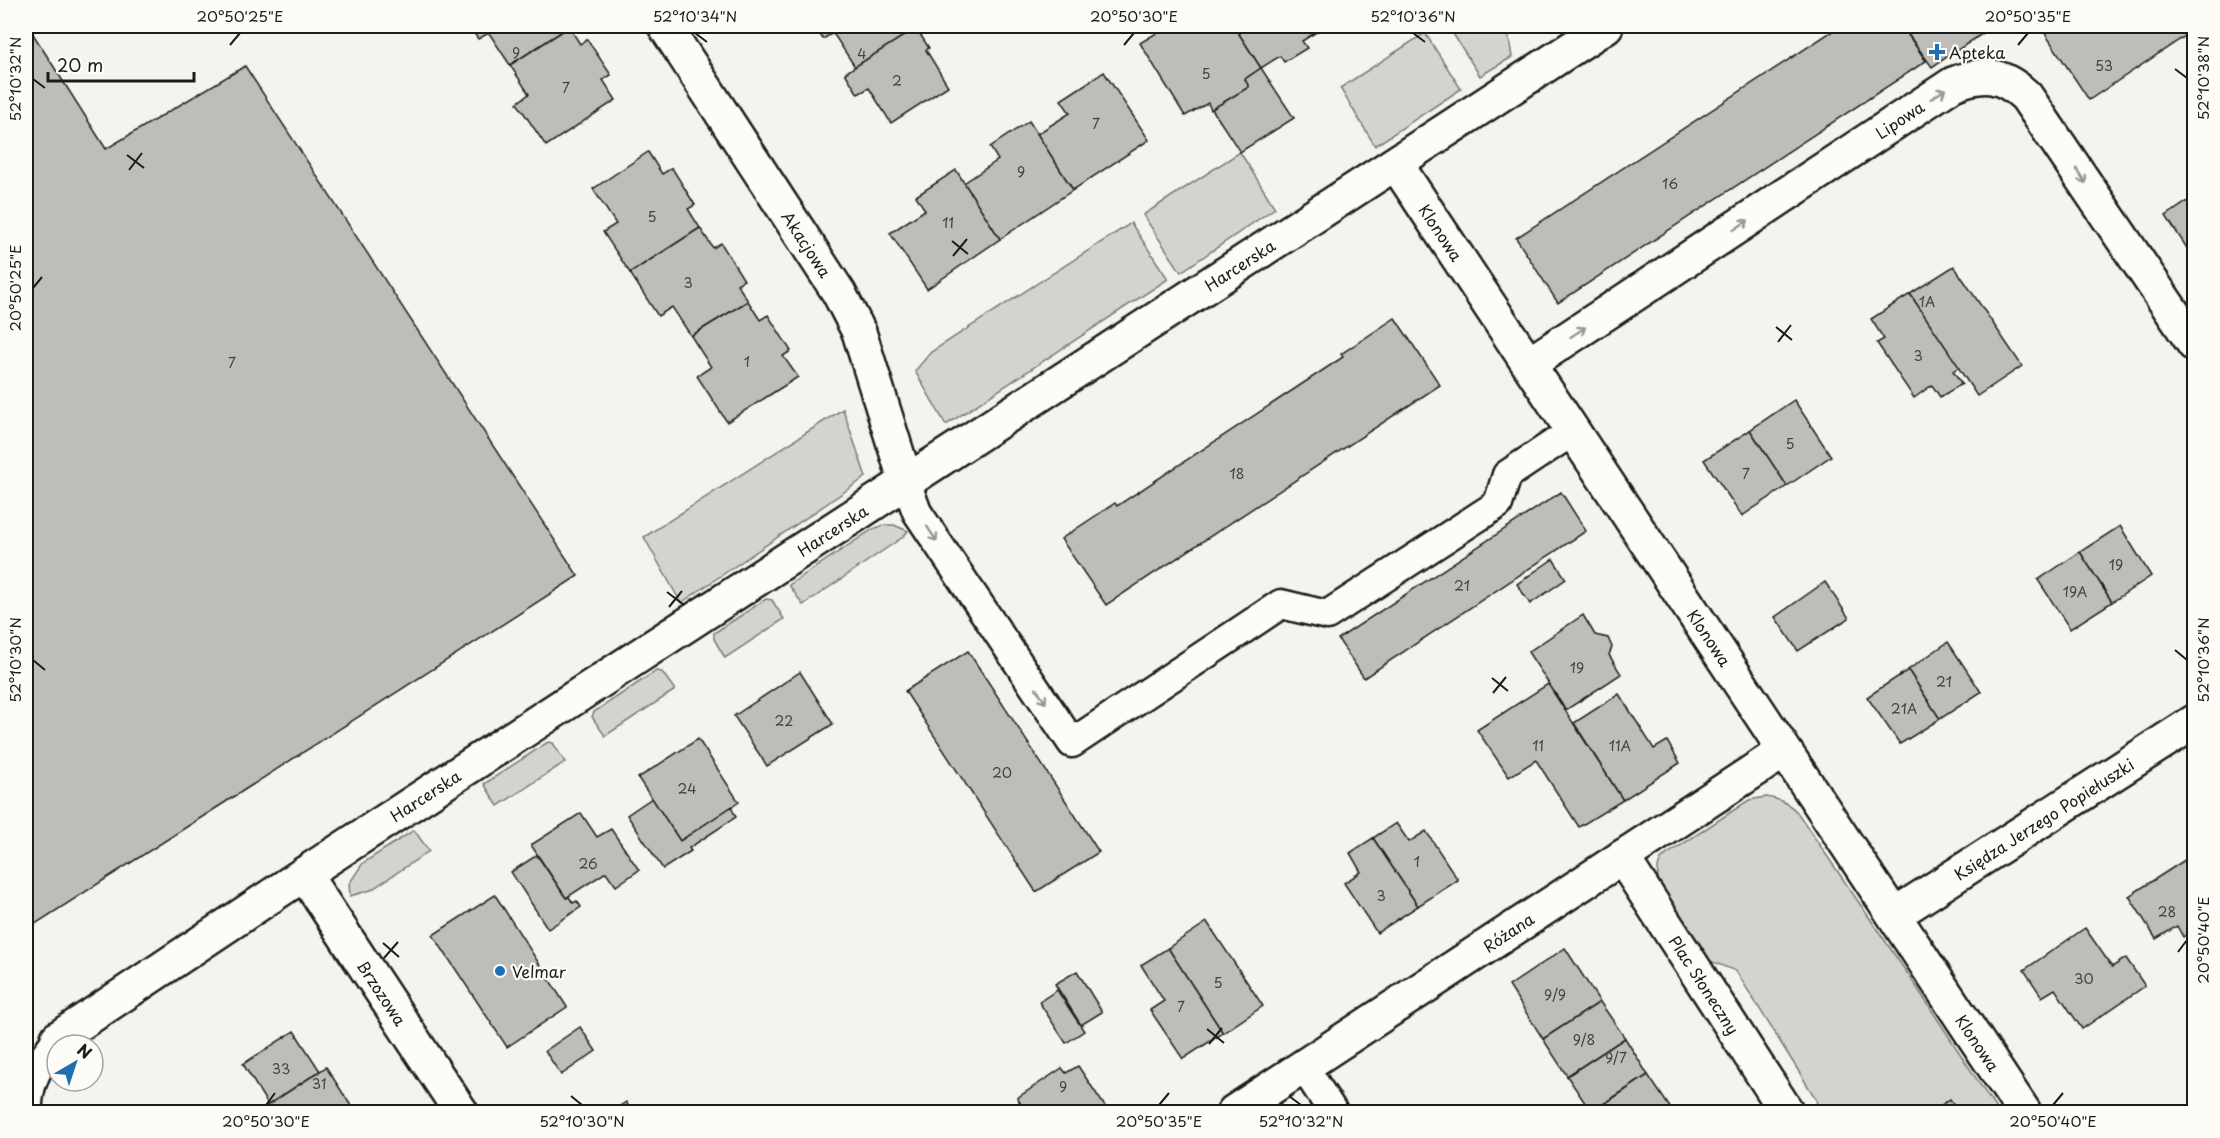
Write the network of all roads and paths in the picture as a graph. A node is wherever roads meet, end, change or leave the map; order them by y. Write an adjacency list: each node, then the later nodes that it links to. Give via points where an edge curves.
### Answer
1 (665, 26): 7 (street, Akacjowa, via 839,293 859,332)
2 (1606, 26): 3 (street, Harcerska)
3 (1396, 164): 5 (street, Klonowa); 7 (street, Harcerska)
4 (2194, 345): 5 (street, Lipowa, one-way to 4, via 1953,84 1979,75 2006,81 2026,96)
5 (1529, 364): 6 (street, Klonowa)
6 (1573, 431): 7 (lane, one-way to 6, via 917,512 1072,743 1281,604 1327,615 1498,504 1507,475); 9 (street, Klonowa)
7 (906, 482): 11 (street, Harcerska)
8 (2194, 722): 12 (street, Księdza Jerzego Popiełuszki)
9 (1784, 751): 10 (street, Różana); 12 (street, Klonowa)
10 (1622, 857): 15 (street, Różana); 20 (street, Plac Słoneczny)
11 (304, 874): 13 (street, Harcerska); 17 (street, Brzozowa)
12 (1894, 915): 21 (street, Klonowa)
13 (66, 1033)
14 (45, 1057): 16 (lane, via 31,1089)
15 (1304, 1067): 18 (street, Różana); 19 (lane)
16 (28, 1113)
17 (461, 1113)
18 (1234, 1113)
19 (1333, 1113)
20 (1787, 1113)
21 (2024, 1113)

